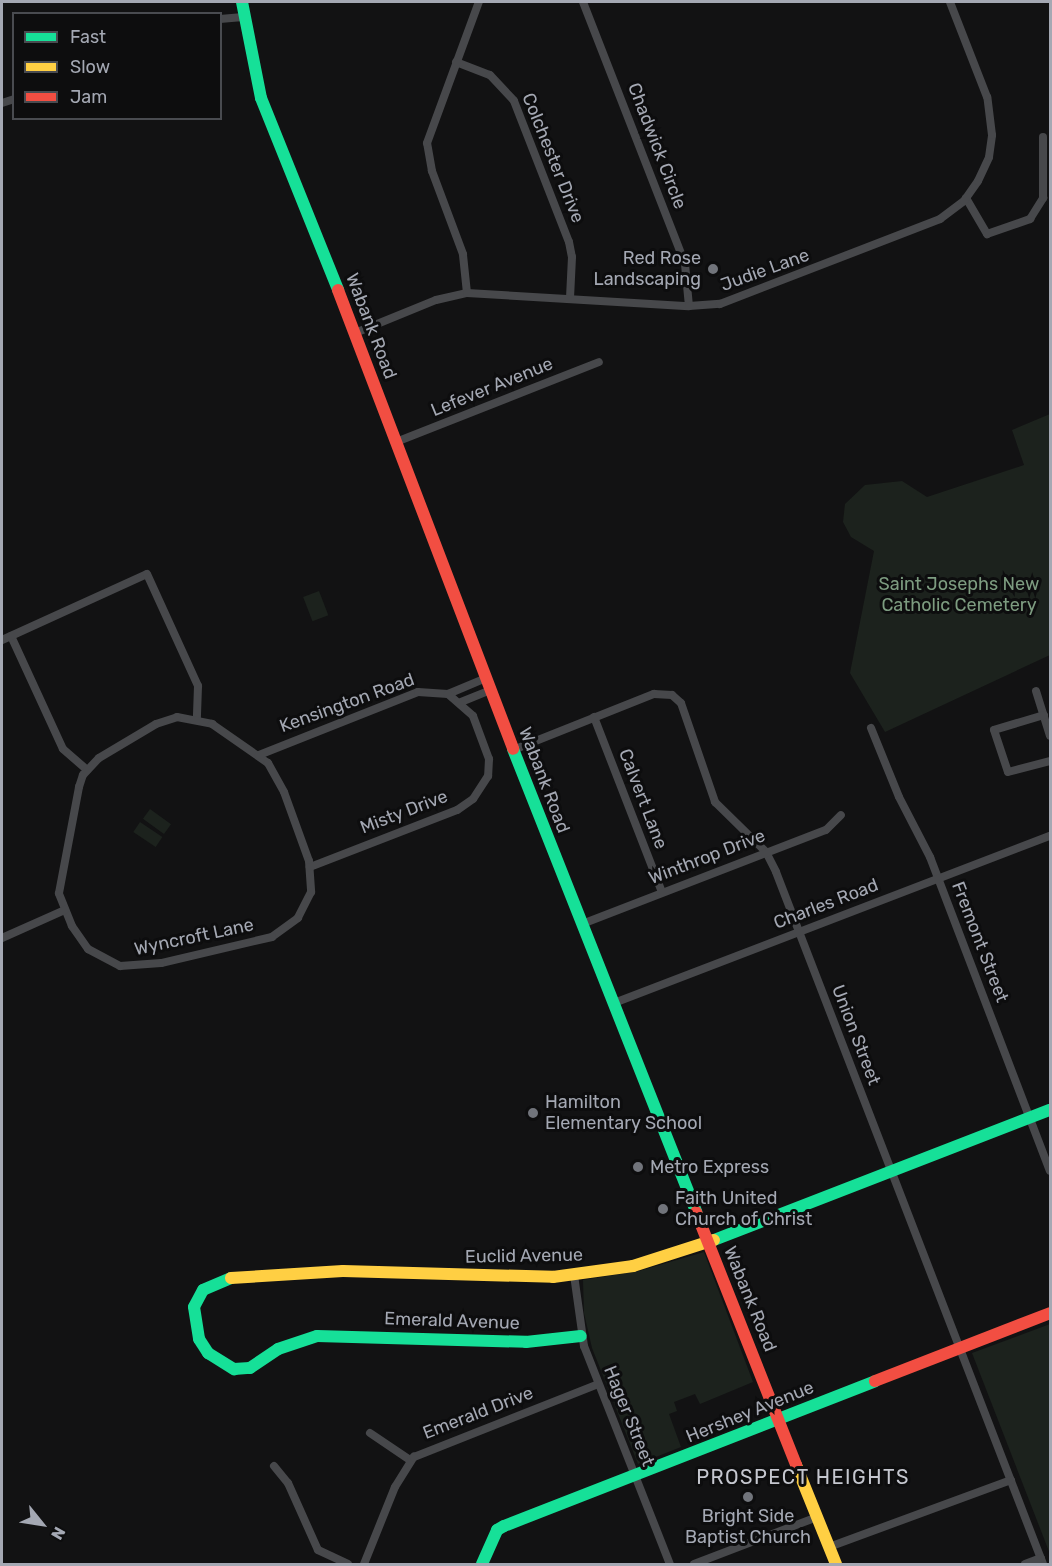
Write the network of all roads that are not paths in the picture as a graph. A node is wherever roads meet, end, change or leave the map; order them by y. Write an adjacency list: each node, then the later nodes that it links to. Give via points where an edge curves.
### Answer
1 (242, 2): 5 (street, Wabank Road)
2 (479, 2): 7 (street)
3 (583, 2): 12 (street, Chadwick Circle, via 685,264)
4 (950, 2): 9 (street, Judie Lane, via 992,119 989,157)
5 (243, 17): 6 (street); 13 (street, Wabank Road, via 261,98)
6 (222, 19)
7 (456, 62): 10 (street, via 429,133 427,153 463,254); 11 (street, Colchester Drive, via 490,75 514,101 569,242)
8 (1043, 137): 9 (street, via 1043,198 1030,219 987,234)
9 (966, 198): 12 (street, Judie Lane, via 929,224 743,298)
10 (467, 292): 11 (street, Judie Lane); 13 (street, Judie Lane, via 436,300)
11 (570, 298): 12 (street, Judie Lane)
12 (689, 306)
13 (355, 333): 15 (street, Wabank Road)
14 (599, 362): 15 (street, Lefever Avenue)
15 (396, 442): 18 (street, Wabank Road)
16 (10, 636): 17 (street); 24 (street, via 147,574 198,686); 30 (street, via 63,750)
17 (2, 640)
18 (488, 684): 20 (street, Kensington Road); 21 (street); 27 (street, Wabank Road)
19 (1036, 690): 22 (street)
20 (448, 694): 21 (street, Kensington Road); 28 (street, Kensington Road, via 418,692)
21 (461, 702): 34 (street, Misty Drive, via 473,716 489,759 488,776 474,799 457,810)
22 (1044, 715): 26 (street); 29 (street, via 994,730 1008,772)
23 (594, 717): 27 (street, Union Street); 33 (street, Union Street, via 654,694 677,698 715,802); 36 (street, Calvert Lane)
24 (197, 718): 28 (street, Wyncroft Lane); 30 (street, via 177,717 156,724 99,758)
25 (871, 728): 35 (street, Fremont Street)
26 (1050, 736)
27 (513, 750): 38 (street, Wabank Road)
28 (259, 755): 34 (street, Wyncroft Lane, via 284,792)
29 (1050, 761)
30 (87, 770): 37 (street, Wyncroft Lane, via 79,787 58,886)
31 (841, 815): 33 (street, Winthrop Drive, via 826,830)
32 (1050, 836): 35 (street, Charles Road)
33 (766, 852): 36 (street, Winthrop Drive); 39 (street, Union Street)
34 (310, 867): 37 (street, Wyncroft Lane, via 308,902 298,918 279,934 140,967 120,966 92,954)
35 (938, 878): 39 (street, Charles Road); 43 (street, Fremont Street)
36 (662, 891): 38 (street, Winthrop Drive)
37 (65, 910): 40 (street)
38 (582, 924): 41 (street, Wabank Road)
39 (799, 932): 41 (street, Charles Road); 45 (street, Union Street)
40 (2, 938)
41 (614, 1003): 46 (street, Wabank Road)
42 (1050, 1110): 43 (street, Euclid Avenue)
43 (1030, 1118): 44 (street, Fremont Street); 45 (street, Euclid Avenue)
44 (1050, 1171)
45 (891, 1172): 46 (street, Euclid Avenue); 51 (street, Union Street)
46 (708, 1242): 47 (street, Euclid Avenue, via 633,1266); 53 (street, Wabank Road)
47 (574, 1275): 49 (street, Euclid Avenue, via 343,1270 225,1278 203,1290 194,1307 200,1338 208,1353 234,1369 250,1368 278,1349); 50 (street, Hager Street)
48 (1050, 1313): 51 (street, Hershey Avenue)
49 (321, 1336): 50 (street, Emerald Avenue, via 526,1342)
50 (581, 1336): 52 (street, Hager Street)
51 (961, 1347): 53 (street, Hershey Avenue); 58 (street, Union Street)
52 (598, 1384): 55 (street, Emerald Drive, via 424,1451); 57 (street, Hager Street)
53 (778, 1418): 57 (street, Hershey Avenue); 59 (street, Wabank Road)
54 (370, 1433): 55 (street)
55 (410, 1460): 63 (street, Emerald Drive)
56 (274, 1467): 62 (street, via 288,1483 318,1550)
57 (636, 1477): 64 (street, Hershey Avenue, via 504,1526 497,1530); 65 (street, Hager Street)
58 (1011, 1480): 60 (street); 61 (street, Union Street)
59 (817, 1517): 60 (street, Wabank Road); 66 (street)
60 (829, 1547): 67 (street, Wabank Road)
61 (1042, 1561): 68 (street)
62 (348, 1564)
63 (364, 1564)
64 (482, 1564)
65 (670, 1564)
66 (694, 1564)
67 (836, 1564)
68 (1025, 1564)

